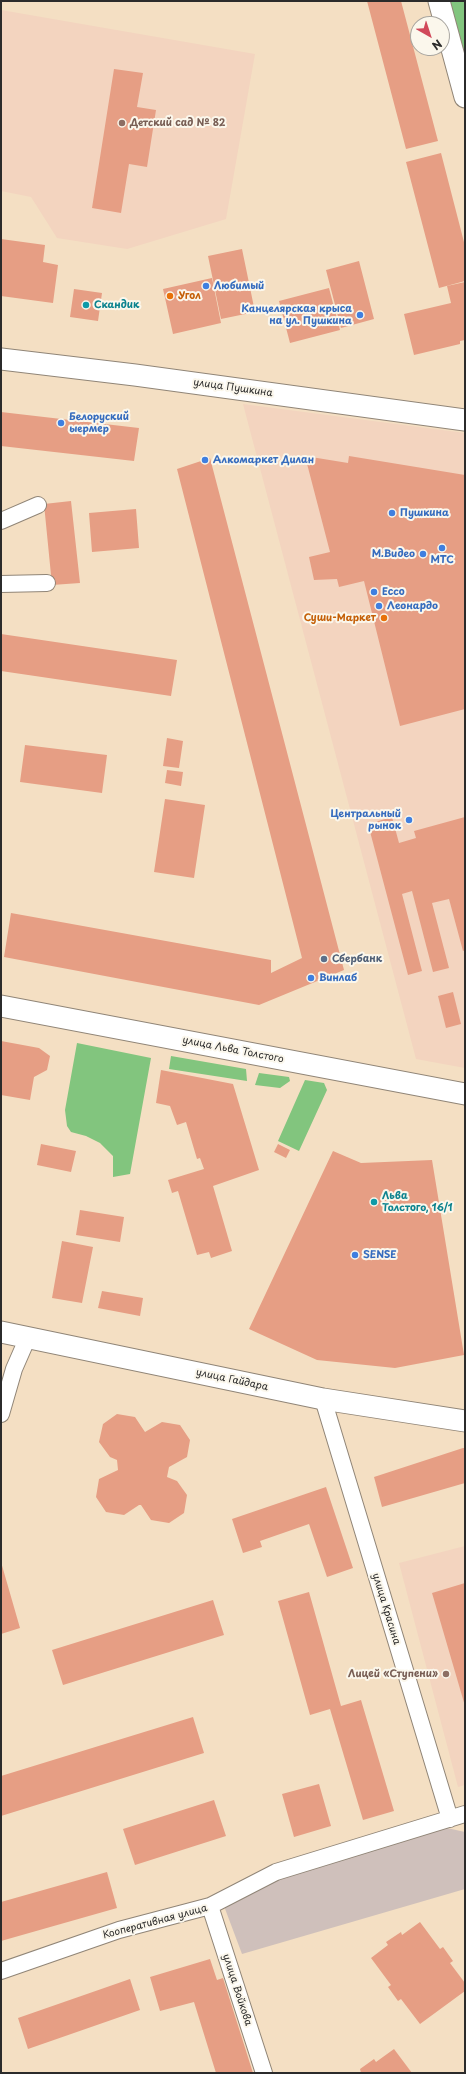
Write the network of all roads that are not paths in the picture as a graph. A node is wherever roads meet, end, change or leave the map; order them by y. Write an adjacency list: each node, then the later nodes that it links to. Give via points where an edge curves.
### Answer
1 (438, 1): 2 (street)
2 (465, 97)
3 (1, 359): 4 (street, улица Пушкина)
4 (465, 420)
5 (38, 504): 6 (street)
6 (1, 521)
7 (47, 583): 8 (street)
8 (1, 584)
9 (1, 1006): 10 (street, улица Льва Толстого)
10 (465, 1094)
11 (1, 1332): 12 (street, улица Гайдара)
12 (28, 1337): 13 (street, улица Гайдара); 14 (street, via 14,1369)
13 (323, 1399): 15 (street, улица Гайдара); 16 (street, улица Красина)
14 (1, 1414)
15 (465, 1421)
16 (458, 1816): 17 (street, Кооперативная улица, via 276,1872)
17 (210, 1906): 18 (street, Кооперативная улица, via 119,1930); 19 (street, улица Войкова)
18 (1, 1971)
19 (264, 2073)

